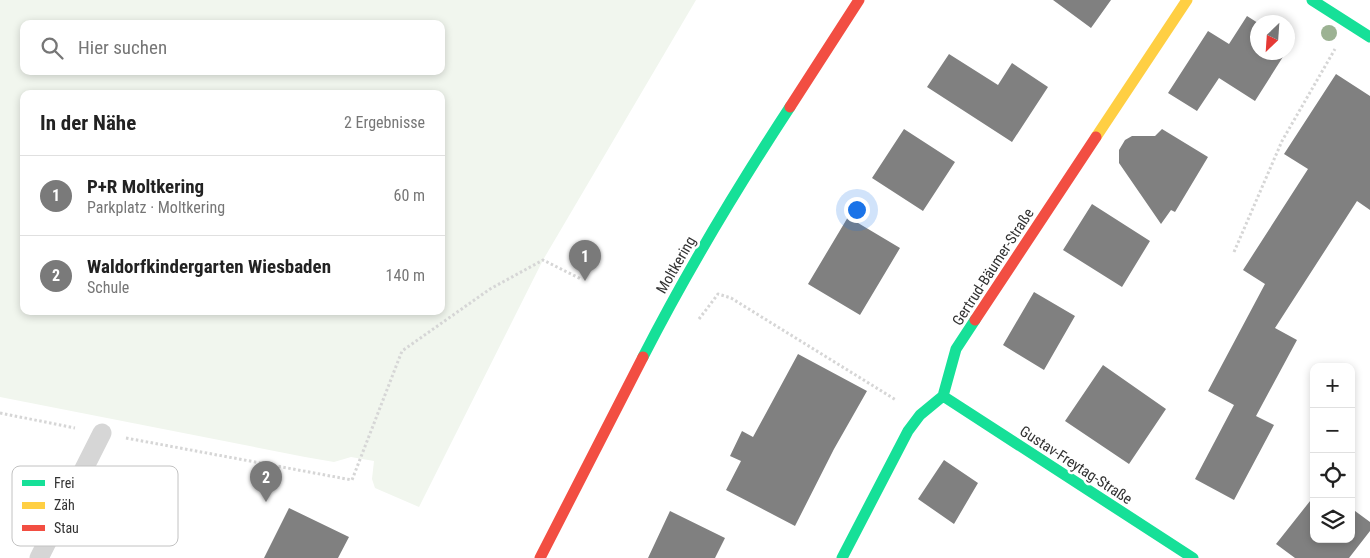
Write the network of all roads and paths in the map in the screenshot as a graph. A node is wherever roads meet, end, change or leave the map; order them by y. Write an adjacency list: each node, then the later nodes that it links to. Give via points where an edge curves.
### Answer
1 (859, 0): 16 (street, Moltkering, via 750,168 666,312)
2 (1187, 0): 9 (street, Gertrud-Bäumer-Straße, via 956,349)
3 (1312, 0): 4 (street)
4 (1350, 24): 5 (street); 6 (path, via 1282,141)
5 (1370, 38)
6 (1234, 252)
7 (582, 279): 12 (path, via 543,260 490,290 402,351 352,480)
8 (694, 326): 11 (path, via 718,294 732,298)
9 (943, 396): 11 (street); 18 (street, Gustav-Freytag-Straße)
10 (0, 414): 12 (path)
11 (920, 415): 17 (street, via 908,431)
12 (102, 433): 13 (lane)
13 (85, 466)
14 (45, 546): 15 (lane)
15 (39, 558)
16 (540, 558)
17 (842, 558)
18 (1193, 558)

